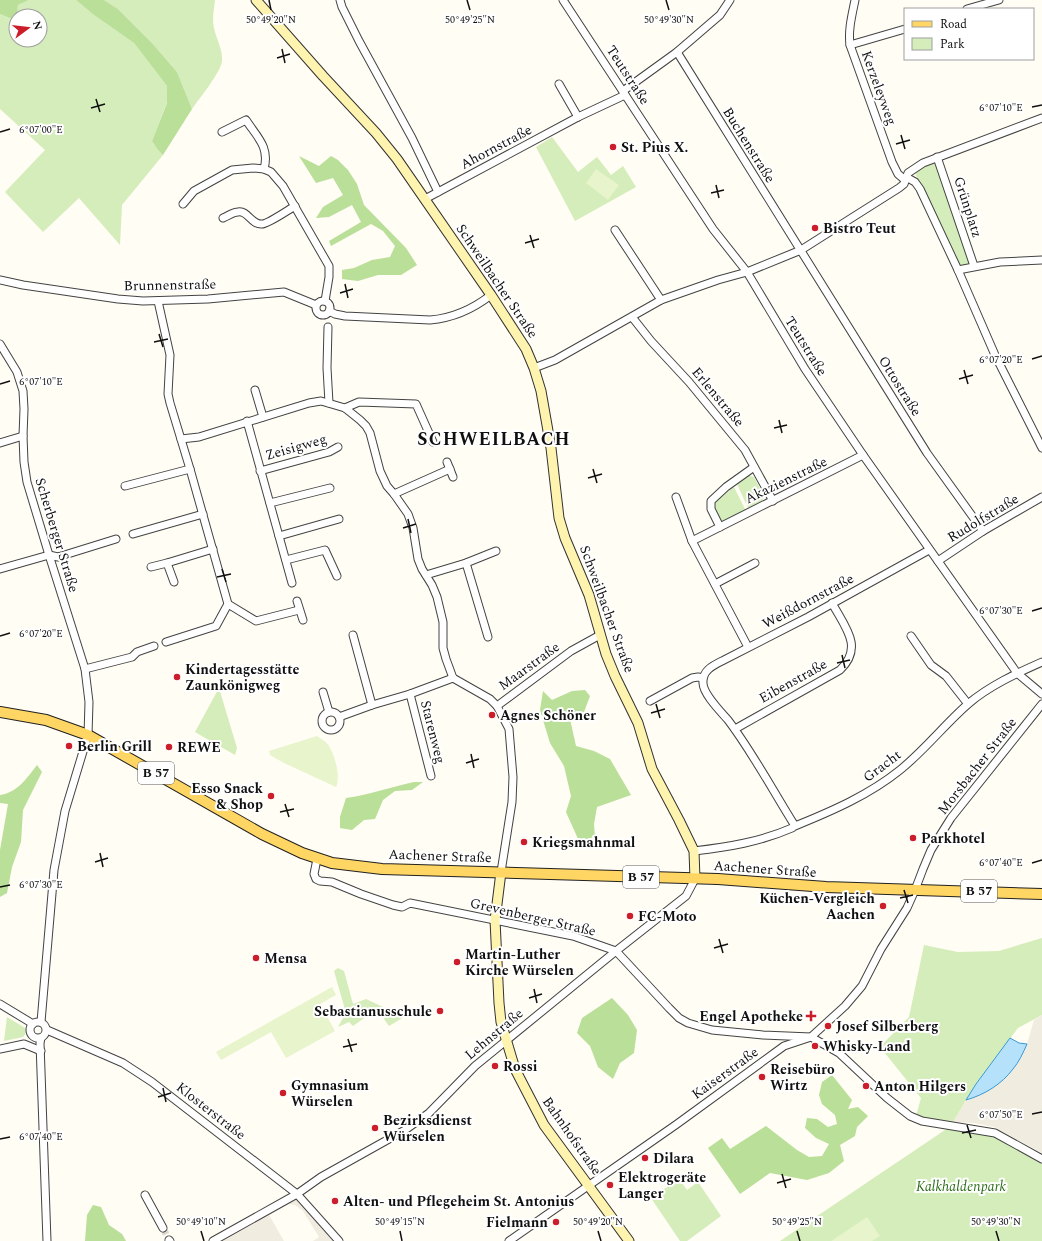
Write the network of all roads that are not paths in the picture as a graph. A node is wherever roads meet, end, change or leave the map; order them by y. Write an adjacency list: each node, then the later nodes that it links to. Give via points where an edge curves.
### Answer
1 (256, 0): 20 (main road, Schweilbacher Straße, via 376,133)
2 (340, 0): 19 (street)
3 (562, 0): 12 (street, Teutstraße)
4 (730, 0): 10 (street, Ahornstraße, via 720,15)
5 (854, 0): 9 (street, Kerzeleyweg)
6 (999, 0): 7 (street)
7 (971, 8)
8 (904, 28): 9 (street)
9 (850, 45): 18 (street, Kerzeleyweg, via 892,162 898,174)
10 (677, 52): 12 (street, Ahornstraße); 25 (street, Buchenstraße)
11 (559, 84): 13 (street)
12 (624, 93): 13 (street, Ahornstraße); 29 (street, Teutstraße, via 713,229)
13 (578, 118): 19 (street, Ahornstraße)
14 (1042, 118): 16 (street)
15 (222, 132): 17 (street, via 246,120 264,149)
16 (937, 157): 18 (street, via 908,173); 27 (street, Grünplatz)
17 (264, 169): 21 (street, via 232,170 194,191); 22 (street, via 275,176)
18 (905, 179): 25 (street, via 899,188); 28 (street, via 915,182 920,189)
19 (438, 192): 20 (street, Ahornstraße)
20 (425, 199): 31 (main road, Schweilbacher Straße)
21 (183, 204)
22 (295, 206): 23 (street, via 262,224 255,223 240,212); 34 (street, via 329,266 330,277)
23 (223, 218)
24 (615, 230): 32 (street)
25 (801, 250): 29 (street); 67 (street, Ottostraße, via 927,454)
26 (1042, 260): 27 (street)
27 (974, 266): 28 (street)
28 (958, 270): 50 (street, via 994,355)
29 (747, 272): 32 (street); 52 (street, Teutstraße, via 805,369)
30 (0, 280): 33 (street, Brunnenstraße, via 118,299)
31 (491, 295): 36 (street, Brunnenstraße, via 468,311 440,320 346,316); 40 (main road, Schweilbacher Straße, via 526,349)
32 (661, 300): 37 (street)
33 (158, 301): 35 (street, Brunnenstraße, via 284,292); 47 (street, via 170,355 168,394)
34 (325, 301): 35 (street); 36 (street, via 329,304)
35 (316, 305): 36 (street, Brunnenstraße, via 319,314 326,314)
36 (329, 311)
37 (632, 316): 40 (street, via 555,360); 53 (street, Erlenstraße, via 722,421 745,450)
38 (328, 327): 42 (street)
39 (0, 344): 46 (street, Scherberger Straße, via 17,372 23,391)
40 (534, 368): 94 (main road, Schweilbacher Straße, via 541,391 551,448 559,518 589,594)
41 (255, 390): 44 (street)
42 (329, 403): 43 (street); 44 (street, via 310,403)
43 (345, 408): 48 (street, via 359,402 416,404); 59 (street, via 360,420 370,433 380,471)
44 (263, 417): 45 (street)
45 (247, 421): 47 (street, via 199,437); 55 (street, Zeisigweg)
46 (23, 436): 49 (street); 75 (street, Scherberger Straße, via 27,482)
47 (181, 439): 54 (street)
48 (433, 442)
49 (0, 443)
50 (1041, 446)
51 (338, 448): 55 (street, Zeisigweg)
52 (863, 455): 62 (street, Akazienstraße); 73 (street, Teutstraße)
53 (754, 467): 62 (street, Erlenstraße); 66 (street, Akazienstraße, via 711,501 711,509)
54 (190, 469): 57 (street); 64 (street)
55 (260, 470): 63 (street, Zeisigweg)
56 (453, 478): 59 (street, via 448,465)
57 (125, 486)
58 (330, 488): 63 (street)
59 (394, 494): 83 (street, via 408,514 418,559)
60 (676, 497): 71 (street)
61 (1042, 497): 67 (street, Rudolfstraße)
62 (773, 501): 66 (street, Akazienstraße)
63 (270, 503): 69 (street, Zeisigweg)
64 (203, 514): 68 (street); 72 (street)
65 (339, 519): 69 (street)
66 (720, 527): 71 (street, Akazienstraße)
67 (983, 531): 77 (street, Rudolfstraße)
68 (133, 534)
69 (279, 536): 76 (street, Zeisigweg)
70 (116, 538): 75 (street, via 58,557)
71 (692, 541): 87 (street)
72 (213, 549): 78 (street); 90 (street)
73 (929, 550): 77 (street, Teutstraße); 89 (street, Weißdornstraße)
74 (496, 552): 79 (street)
75 (48, 555): 82 (street); 101 (street, Scherberger Straße)
76 (286, 560): 84 (street, via 325,550); 86 (street, Zeisigweg)
77 (938, 561): 102 (street, Teutstraße)
78 (167, 563): 81 (street); 85 (street)
79 (466, 563): 83 (street); 96 (street)
80 (755, 563): 87 (street)
81 (152, 567)
82 (0, 569)
83 (426, 575): 103 (street, via 432,585 443,622 443,648)
84 (337, 576)
85 (174, 582)
86 (292, 583)
87 (715, 584): 99 (street)
88 (297, 601): 91 (street)
89 (832, 603): 99 (street, Weißdornstraße); 116 (street, Eibenstraße, via 851,639 851,655 847,664)
90 (228, 604): 91 (street, via 256,621); 97 (street, via 216,626)
91 (300, 610): 92 (street)
92 (302, 620)
93 (353, 635): 111 (street)
94 (600, 635): 112 (street, Maarstraße, via 571,651); 120 (main road, Schweilbacher Straße, via 615,676 638,723 652,770)
95 (911, 636): 109 (street, via 932,665 946,676)
96 (488, 637)
97 (166, 642)
98 (154, 646): 101 (street, via 137,652 132,657)
99 (748, 647): 104 (street, Weißdornstraße, via 711,667)
100 (1042, 662): 102 (street, Gracht)
101 (85, 669): 117 (street, Scherberger Straße, via 89,702)
102 (1017, 673): 107 (street, Teutstraße); 109 (street, Gracht)
103 (453, 678): 106 (street, Starenweg); 112 (street, via 490,699)
104 (703, 678): 108 (street, via 692,678); 116 (street, via 706,693)
105 (323, 692): 114 (street, Starenweg)
106 (410, 694): 111 (street, Starenweg); 118 (street, Starenweg)
107 (1042, 694)
108 (650, 701)
109 (968, 704): 119 (street, Gracht, via 900,770 861,797)
110 (1042, 704): 124 (street, Morsbacher Straße, via 951,818 931,850)
111 (372, 705): 115 (street, Starenweg)
112 (497, 706): 122 (street, Maarstraße, via 509,729 513,777 512,802)
113 (0, 712): 117 (main road, Aachener Straße / B 57, via 46,720)
114 (329, 712): 115 (street); 115 (street, Starenweg, via 324,715 322,721 328,729 334,729 339,725)
115 (339, 717)
116 (735, 729): 119 (street)
117 (88, 735): 121 (main road, Aachener Straße / B 57, via 262,834); 129 (street, Scherberger Straße, via 64,811 54,870)
118 (431, 776)
119 (794, 827): 120 (street, Gracht, via 775,836 735,846)
120 (694, 851): 123 (main road, Schweilbacher Straße)
121 (317, 859): 122 (main road, Aachener Straße / B 57, via 382,869); 126 (street, Grevenberger Straße, via 314,874 320,881 332,882 393,905 402,907 410,903)
122 (501, 872): 123 (main road, Aachener Straße / B 57); 126 (main road, Bahnhofstraße)
123 (695, 879): 124 (main road, Aachener Straße / B 57); 127 (street, Lehnstraße, via 686,896)
124 (915, 890): 125 (main road, B 57); 133 (street, Kaiserstraße, via 855,996)
125 (1042, 894)
126 (495, 920): 127 (street, Grevenberger Straße, via 572,936); 135 (main road, Bahnhofstraße, via 499,1003)
127 (616, 952): 133 (street, Grevenberger Straße, via 679,1018 688,1024 712,1030); 135 (street, Lehnstraße)
128 (0, 1004): 130 (street)
129 (41, 1022): 130 (street); 131 (street)
130 (32, 1024): 132 (street, via 30,1029)
131 (47, 1030): 134 (street); 141 (street, Klosterstraße, via 123,1063 152,1082)
132 (33, 1036): 134 (street); 136 (street)
133 (811, 1037): 139 (street, via 839,1053 887,1098 915,1119 995,1133); 140 (street, Kaiserstraße, via 784,1046)
134 (41, 1038): 138 (street)
135 (506, 1041): 140 (main road, Bahnhofstraße, via 515,1069 544,1125); 141 (street, Lehnstraße, via 475,1066 429,1113)
136 (24, 1044): 137 (street); 138 (street)
137 (0, 1049)
138 (41, 1051): 144 (street)
139 (1042, 1159)
140 (589, 1185): 147 (street, Kaiserstraße); 148 (main road, Bahnhofstraße)
141 (297, 1194): 145 (street, Lehnstraße); 146 (street, Klosterstraße)
142 (145, 1195): 143 (street)
143 (163, 1228)
144 (47, 1241)
145 (212, 1241)
146 (339, 1241)
147 (509, 1241)
148 (629, 1241)

